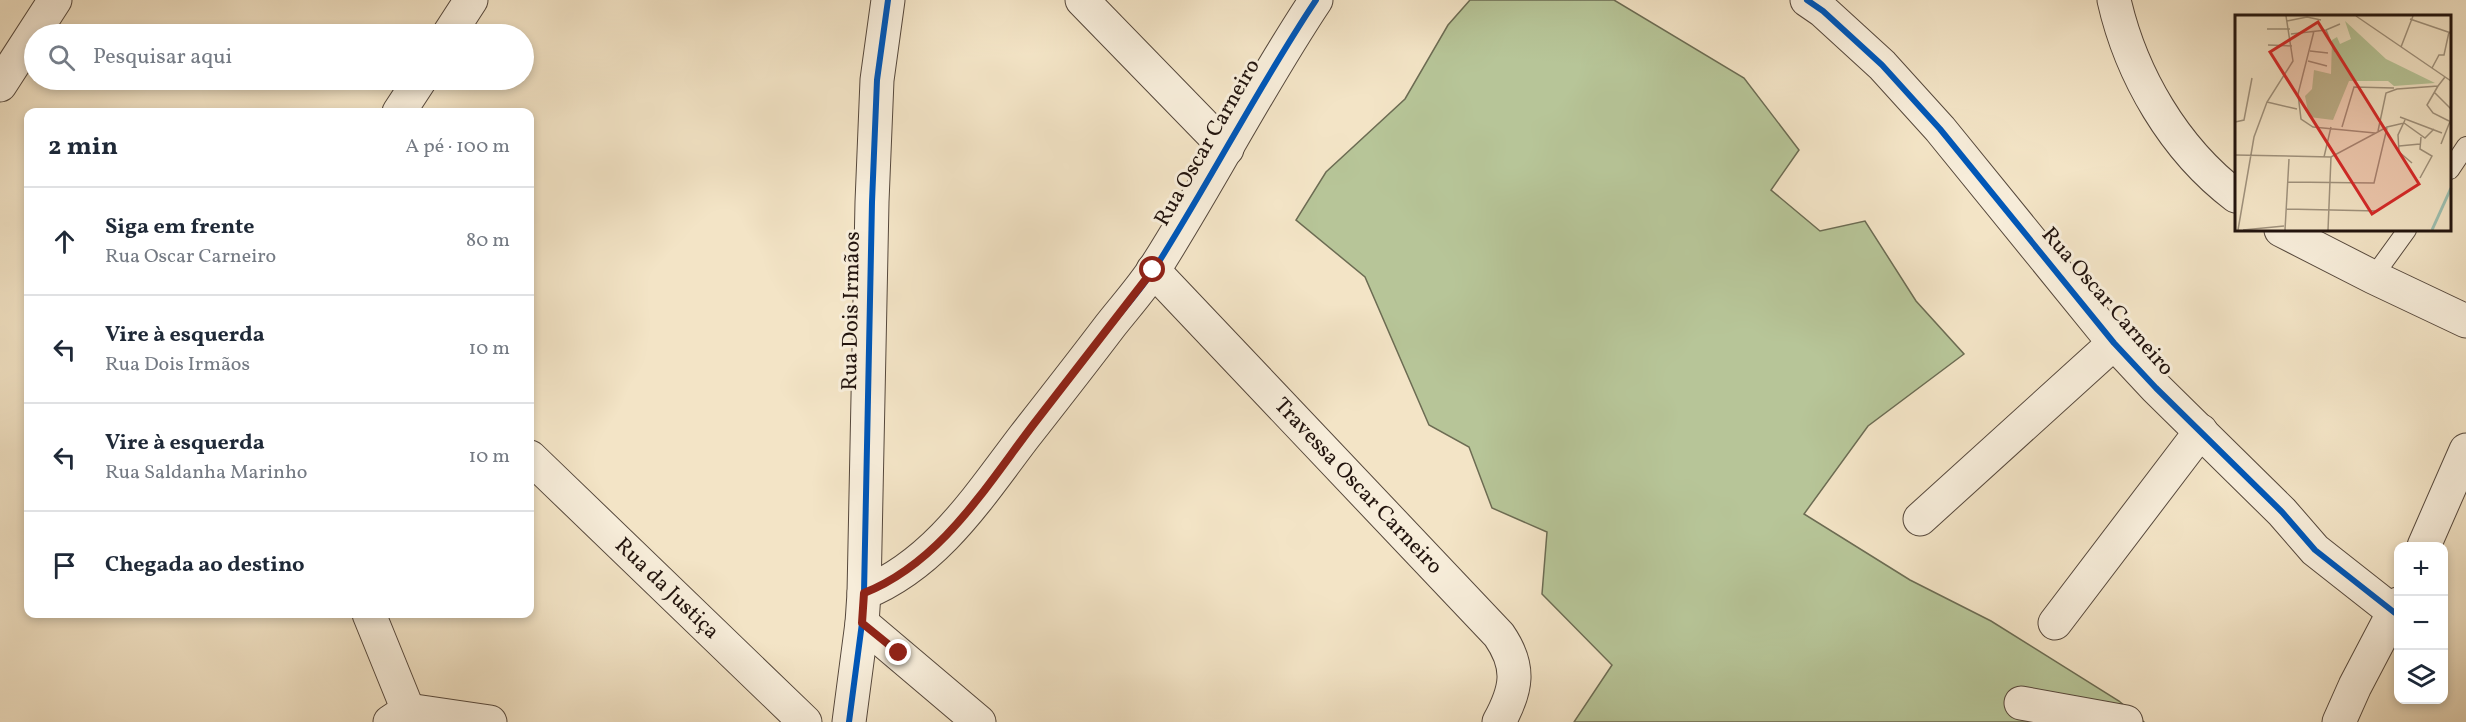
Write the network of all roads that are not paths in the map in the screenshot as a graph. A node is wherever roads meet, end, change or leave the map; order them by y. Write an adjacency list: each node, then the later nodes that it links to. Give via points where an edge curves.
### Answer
1 (55, 0): 8 (street)
2 (471, 0): 9 (street)
3 (888, 0): 30 (street, Rua Dois Irmãos, via 877,80)
4 (1082, 0): 15 (street)
5 (1316, 0): 15 (street, Rua Oscar Carneiro)
6 (1808, 0): 23 (street, Rua Oscar Carneiro, via 1882,65 1933,121)
7 (2114, 0): 17 (street, via 2139,75 2164,116 2212,178)
8 (39, 24)
9 (455, 24)
10 (24, 48): 11 (street)
11 (0, 85)
12 (413, 90): 13 (street)
13 (402, 108)
14 (2466, 146): 16 (lane)
15 (1227, 149): 20 (street, Rua Oscar Carneiro)
16 (2451, 168)
17 (2235, 195)
18 (2283, 231): 21 (street)
19 (2406, 231): 21 (lane)
20 (1153, 270): 30 (street, Rua Oscar Carneiro, via 942,539); 40 (street, Travessa Oscar Carneiro, via 1499,635 1510,651 1515,670 1514,686)
21 (2373, 278): 22 (street)
22 (2466, 321)
23 (2114, 343): 24 (street, Rua Oscar Carneiro); 27 (street)
24 (2201, 431): 29 (street, Rua Oscar Carneiro, via 2315,550); 33 (street)
25 (2466, 450): 28 (street)
26 (534, 461): 37 (street, Rua da Justiça)
27 (1920, 519)
28 (2426, 542)
29 (2394, 606)
30 (863, 608): 38 (street); 39 (street)
31 (2394, 614): 42 (street)
32 (370, 618): 35 (street)
33 (2055, 623)
34 (2021, 703): 41 (street)
35 (399, 716): 36 (street)
36 (490, 722)
37 (805, 722)
38 (849, 722)
39 (979, 722)
40 (1499, 722)
41 (2126, 722)
42 (2339, 722)

